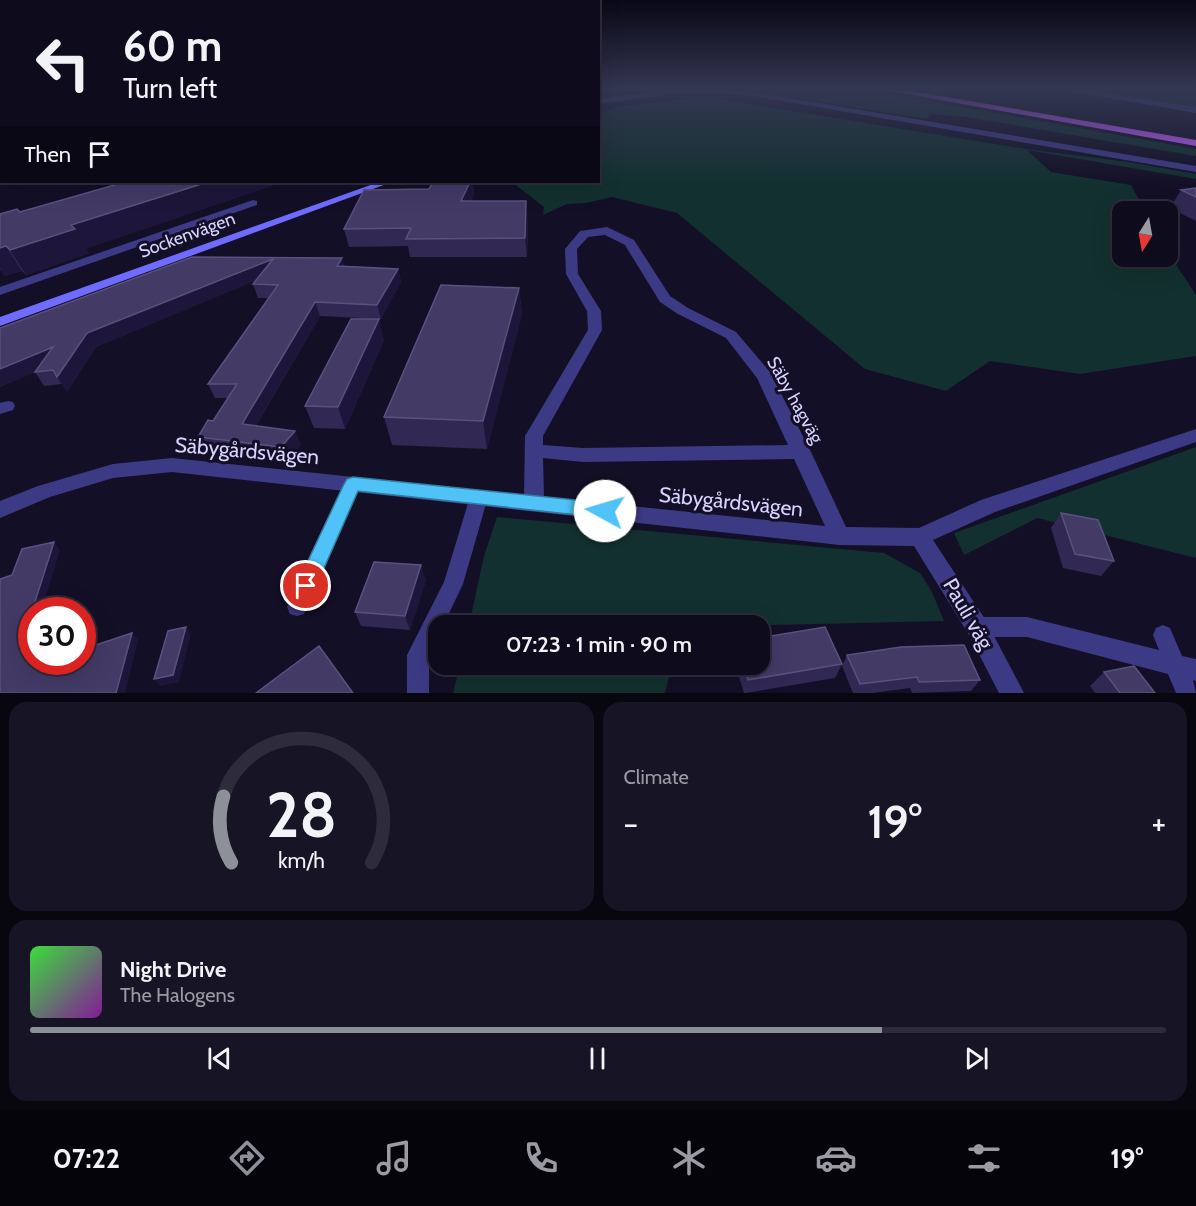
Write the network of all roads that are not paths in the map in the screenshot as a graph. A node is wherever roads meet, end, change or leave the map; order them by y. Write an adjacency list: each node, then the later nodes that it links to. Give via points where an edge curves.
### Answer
1 (914, 121): 6 (street)
2 (1071, 121): 5 (main road)
3 (1120, 121): 4 (main road)
4 (1196, 134)
5 (1196, 143)
6 (1196, 169)
7 (384, 183): 10 (street, Sockenvägen)
8 (253, 203): 9 (lane)
9 (0, 291)
10 (0, 322)
11 (1196, 435): 19 (street, Säbygårdsvägen, via 988,506)
12 (534, 451): 13 (street); 13 (street, Säby hagväg, via 534,436 595,330 594,311 572,274 571,249 584,234 607,231 630,243 665,299 731,335 764,376); 16 (street, Säby hagväg)
13 (802, 452): 18 (street, Säby hagväg)
14 (353, 484): 15 (street, Säbygårdsvägen); 17 (street, Säbygårdsvägen, via 172,465 113,471 45,491); 20 (lane)
15 (479, 497): 16 (street, Säbygårdsvägen); 24 (lane, via 453,584 418,656)
16 (534, 503): 18 (street, Säbygårdsvägen)
17 (0, 510)
18 (840, 536): 19 (street, Säbygårdsvägen)
19 (920, 537): 21 (street, Pauli väg)
20 (297, 607)
21 (977, 627): 23 (lane, via 1027,627); 25 (street, Pauli väg)
22 (1163, 635): 23 (lane)
23 (1186, 667): 26 (lane)
24 (418, 693)
25 (1012, 693)
26 (1187, 693)

